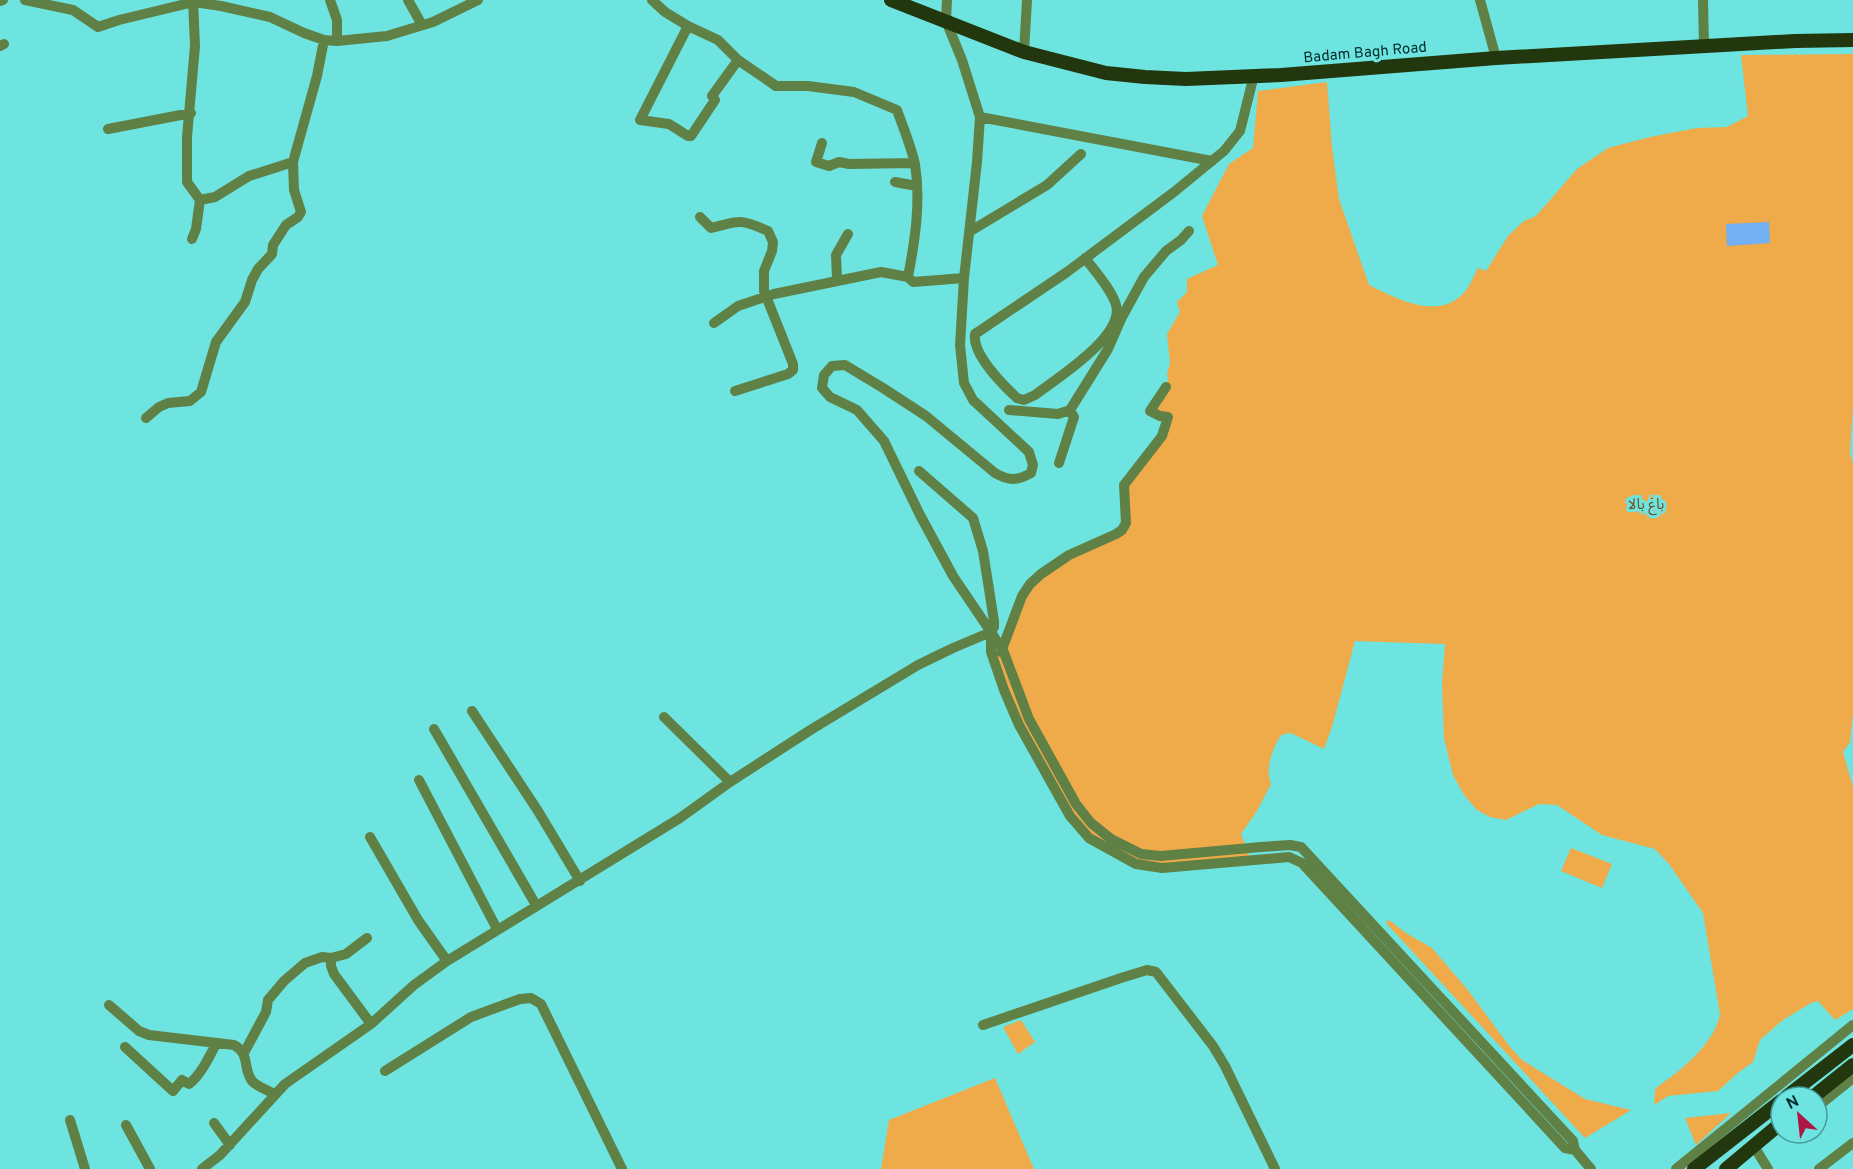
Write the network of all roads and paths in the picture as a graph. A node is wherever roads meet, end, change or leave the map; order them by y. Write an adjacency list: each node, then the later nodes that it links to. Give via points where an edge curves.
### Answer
1 (25, 0): 12 (street)
2 (330, 0): 18 (street, via 337,20)
3 (408, 0): 14 (street)
4 (478, 0): 14 (street)
5 (652, 0): 15 (street)
6 (891, 0): 13 (main road, Badam Bagh Road)
7 (947, 0): 13 (street)
8 (1027, 0): 20 (street)
9 (1480, 0): 21 (street)
10 (1703, 0): 19 (street)
11 (193, 1): 12 (street, via 98,27); 16 (street, via 270,17); 24 (street)
12 (70, 5)
13 (946, 21): 20 (main road, Badam Bagh Road); 25 (street)
14 (422, 25): 18 (street, via 387,36)
15 (688, 26): 22 (street, via 718,40); 22 (street, via 640,120 669,124 691,136 716,100 712,96)
16 (324, 40): 18 (street); 30 (street)
17 (1853, 40): 19 (main road, Badam Bagh Road)
18 (337, 41)
19 (1704, 46): 21 (main road, Badam Bagh Road)
20 (1024, 52): 23 (main road, Badam Bagh Road, via 1106,73 1145,77)
21 (1496, 58): 23 (main road, Badam Bagh Road)
22 (738, 60): 31 (street, via 776,86 854,92 897,110)
23 (1254, 75): 29 (street, via 1240,131)
24 (191, 113): 26 (street); 34 (street, via 188,182)
25 (980, 117): 29 (street); 37 (street)
26 (108, 129)
27 (822, 143): 31 (street, via 816,160 823,165)
28 (1081, 154): 37 (street, via 1047,185)
29 (1212, 161): 40 (street)
30 (293, 162): 34 (street, via 249,176 215,197); 50 (street, via 294,190 301,213 286,225 273,245 272,254 252,279 240,310 216,342 201,392 190,401 159,407)
31 (914, 163): 33 (street)
32 (895, 182): 33 (street)
33 (916, 186): 41 (street, via 916,231)
34 (200, 200): 39 (street)
35 (700, 217): 44 (street, via 711,228 746,221 768,231 773,242 764,271)
36 (1189, 231): 49 (street, via 1144,277 1108,348)
37 (969, 232): 42 (street)
38 (848, 234): 43 (street, via 836,255)
39 (192, 239)
40 (1085, 258): 40 (street, via 1117,306 1110,331 1095,350 1035,395 1024,400 1017,398 986,364 975,334)
41 (908, 277): 42 (street, via 913,282); 43 (street, via 881,272)
42 (964, 278): 53 (street, via 960,345 967,392 1029,452 1031,473 1020,480 1007,480 995,474 926,416 845,365 832,366 824,375 822,388 830,397 857,410 884,441 953,576)
43 (837, 280): 44 (street)
44 (766, 297): 45 (street, via 738,306); 47 (street, via 793,370)
45 (714, 323)
46 (1166, 387): 54 (street, via 1150,411 1168,417 1162,436 1124,485 1125,526 1069,555 1030,584)
47 (735, 391)
48 (1008, 410): 49 (street, via 1058,414)
49 (1070, 410): 51 (street, via 1074,417)
50 (146, 418)
51 (1059, 463)
52 (919, 471): 53 (street, via 973,518 983,551 994,621)
53 (991, 632): 54 (street); 55 (street); 60 (street, via 918,665)
54 (1003, 650): 55 (street); 62 (street, via 1029,719 1076,804 1091,823 1141,854)
55 (994, 660): 62 (street, via 1019,725 1071,816 1089,838 1136,864 1162,868)
56 (471, 711): 63 (street)
57 (664, 717): 60 (street)
58 (434, 729): 64 (street)
59 (419, 780): 65 (street)
60 (730, 782): 63 (street)
61 (370, 837): 68 (street, via 418,920)
62 (1262, 853): 100 (street, via 1302,863 1356,914 1565,1149 1575,1150)
63 (580, 881): 64 (street)
64 (536, 905): 65 (street)
65 (497, 929): 68 (street)
66 (368, 938): 67 (street, via 346,954)
67 (332, 958): 70 (street, via 334,974); 76 (street, via 305,963 284,981 268,1000 266,1012)
68 (447, 961): 70 (street)
69 (109, 1005): 73 (street, via 149,1035)
70 (371, 1024): 84 (street)
71 (983, 1025): 99 (street, via 1147,970 1156,972 1227,1069)
72 (1853, 1025): 79 (street)
73 (216, 1044): 75 (street, via 193,1082 182,1080 173,1091); 76 (street, via 234,1045)
74 (1853, 1045): 82 (main road)
75 (125, 1047)
76 (244, 1053): 84 (street, via 255,1085)
77 (1853, 1065): 83 (main road)
78 (385, 1071): 98 (street, via 471,1017 510,1001 531,998 541,1004)
79 (1791, 1075): 81 (main road); 94 (street)
80 (1853, 1078): 85 (street)
81 (1800, 1085)
82 (1802, 1085)
83 (1828, 1085)
84 (274, 1094): 92 (street)
85 (1829, 1097)
86 (1769, 1109): 94 (main road)
87 (70, 1120): 95 (street)
88 (214, 1123): 92 (street)
89 (126, 1125): 96 (street)
90 (1769, 1135): 93 (main road)
91 (1853, 1143): 105 (street)
92 (230, 1144): 97 (street)
93 (1753, 1145): 103 (main road); 104 (street)
94 (1703, 1154): 101 (street); 102 (main road)
95 (85, 1169)
96 (150, 1169)
97 (202, 1169)
98 (622, 1169)
99 (1275, 1169)
100 (1591, 1169)
101 (1676, 1169)
102 (1694, 1169)
103 (1726, 1169)
104 (1767, 1169)
105 (1819, 1169)

